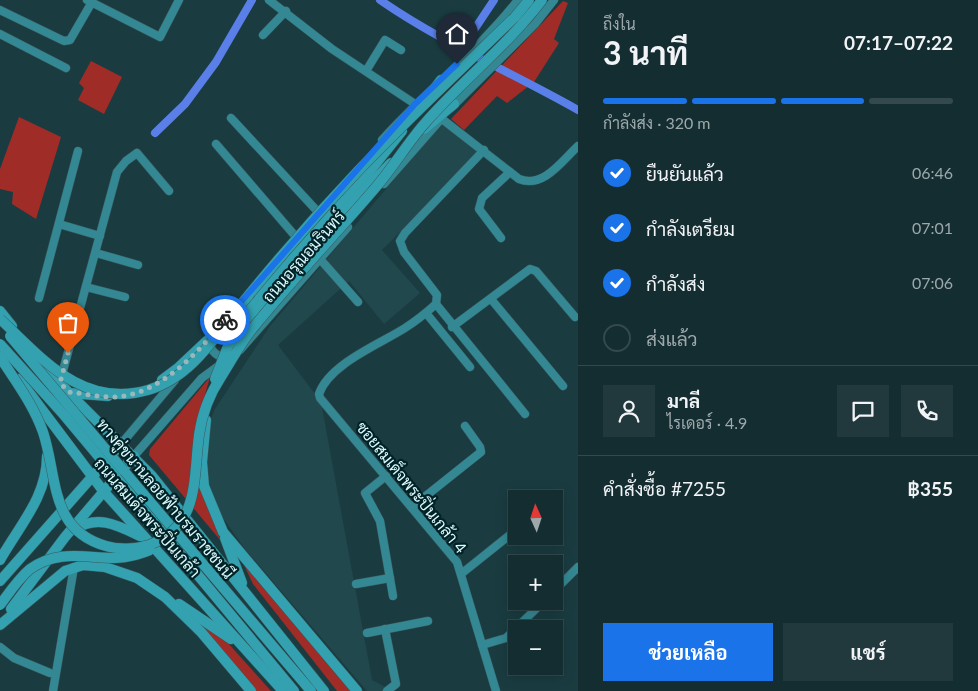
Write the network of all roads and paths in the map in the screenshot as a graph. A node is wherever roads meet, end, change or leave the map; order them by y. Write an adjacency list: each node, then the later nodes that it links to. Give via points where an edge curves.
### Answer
1 (179, 0): 7 (street, via 160,37)
2 (269, 0): 9 (street)
3 (518, 0): 15 (street, ถนนอรุณอมรินทร์)
4 (529, 0): 51 (main road, bridge, via 357,172 247,296)
5 (542, 0): 59 (main road, bridge, via 526,21 425,122 378,185 251,330)
6 (554, 0): 17 (street, ถนนอรุณอมรินทร์, via 535,24)
7 (89, 1): 8 (street, via 70,40 64,42)
8 (0, 10)
9 (286, 11): 11 (street); 14 (street)
10 (0, 34): 13 (street)
11 (263, 34)
12 (401, 50): 14 (street, via 385,40)
13 (66, 68)
14 (366, 71): 16 (street)
15 (440, 80): 16 (street, ถนนอรุณอมรินทร์); 25 (main road)
16 (415, 104): 27 (street, ถนนอรุณอมรินทร์)
17 (454, 104): 19 (street, ถนนอรุณอมรินทร์); 25 (main road)
18 (231, 118): 27 (street)
19 (442, 119): 22 (street); 33 (street, ถนนอรุณอมรินทร์)
20 (216, 144): 30 (street)
21 (578, 146): 24 (street, via 543,179 528,182)
22 (484, 150): 24 (street); 40 (street, via 400,240 404,252 437,295)
23 (78, 151): 28 (street)
24 (510, 172): 31 (street, via 482,198 479,209)
25 (369, 179): 51 (main road, bridge, via 233,326); 59 (main road, bridge, via 242,327 228,346)
26 (169, 191): 29 (street, via 143,157 134,153 117,172)
27 (318, 212): 30 (street, ถนนอรุณอมรินทร์)
28 (59, 224): 29 (street); 37 (street)
29 (100, 236): 32 (street)
30 (296, 237): 47 (street, ถนนอรุณอมรินทร์)
31 (502, 238)
32 (96, 253): 34 (street); 35 (street)
33 (320, 259): 39 (street); 49 (street, ถนนอรุณอมรินทร์)
34 (138, 265)
35 (86, 287): 36 (street); 56 (street)
36 (125, 297)
37 (39, 298)
38 (491, 299): 43 (street, via 533,269); 46 (street); 57 (street)
39 (358, 302)
40 (436, 304): 42 (street); 46 (street)
41 (0, 311): 50 (main road, ถนนสมเด็จพระปิ่นเกล้า)
42 (426, 313): 54 (street); 65 (street, ซอยสมเด็จพระปิ่นเกล้า 4, via 356,355 328,379 319,394)
43 (575, 317)
44 (0, 319): 51 (main road, bridge, via 64,378 101,392 147,391 174,377)
45 (0, 323): 75 (main road, ทางคู่ขนานลอยฟ้าบรมราชชนนี, bridge)
46 (452, 327): 61 (street)
47 (210, 338): 53 (street, via 214,353 224,358); 58 (main road, via 169,376 148,388 111,397); 63 (street, ถนนอรุณอมรินทร์)
48 (0, 344): 75 (main road, ทางคู่ขนานลอยฟ้าบรมราชชนนี, bridge)
49 (247, 344): 53 (street, ถนนอรุณอมรินทร์); 69 (main road, via 219,388 208,412 205,430 204,486)
50 (36, 353): 55 (main road, via 39,366 34,373 27,376); 56 (main road, ถนนสมเด็จพระปิ่นเกล้า)
51 (201, 355)
52 (0, 356): 55 (main road, ถนนสมเด็จพระปิ่นเกล้า); 73 (main road, bridge, via 34,411 50,456 57,497 68,522 84,536 107,547 142,547)
53 (232, 357): 64 (street, ถนนอรุณอมรินทร์, via 202,378)
54 (470, 367)
55 (14, 371): 60 (main road, ถนนสมเด็จพระปิ่นเกล้า)
56 (60, 383): 58 (main road, ถนนสมเด็จพระปิ่นเกล้า)
57 (563, 386)
58 (69, 392): 63 (main road, ถนนสมเด็จพระปิ่นเกล้า)
59 (210, 394): 73 (main road, bridge, via 199,434 194,488 188,509 178,527)
60 (40, 406): 66 (main road, ถนนสมเด็จพระปิ่นเกล้า); 74 (main road, via 46,435 45,481 34,506)
61 (525, 414)
62 (465, 426): 68 (street, via 481,452)
63 (122, 443): 64 (main road, ถนนสมเด็จพระปิ่นเกล้า); 66 (main road, ถนนอรุณอมรินทร์)
64 (134, 456): 67 (main road, ถนนอรุณอมรินทร์); 83 (main road, ถนนสมเด็จพระปิ่นเกล้า)
65 (386, 476): 68 (street, ซอยสมเด็จพระปิ่นเกล้า 4); 79 (street, via 365,493 380,521)
66 (91, 477): 67 (main road, ถนนสมเด็จพระปิ่นเกล้า); 80 (main road, ถนนอรุณอมรินทร์)
67 (104, 492): 71 (main road, ถนนอรุณอมรินทร์); 72 (main road, ถนนสมเด็จพระปิ่นเกล้า)
68 (412, 507): 78 (street, ซอยสมเด็จพระปิ่นเกล้า 4, via 450,553)
69 (223, 532): 83 (main road); 102 (main road)
70 (508, 536): 78 (street)
71 (65, 537): 72 (main road, via 82,524 99,521); 89 (main road, ถนนอรุณอมรินทร์)
72 (143, 537): 94 (main road, ถนนสมเด็จพระปิ่นเกล้า)
73 (163, 540): 86 (main road, bridge, via 150,550 132,556 72,555 46,560 25,574)
74 (0, 560)
75 (196, 564): 99 (main road, ทางคู่ขนานลอยฟ้าบรมราชชนนี); 100 (main road, ทางคู่ขนานลอยฟ้าบรมราชชนนี)
76 (74, 566): 85 (main road, via 105,567 126,574 149,584); 89 (main road, via 54,577); 96 (street)
77 (578, 567): 81 (street)
78 (461, 574): 92 (street, ซอยสมเด็จพระปิ่นเกล้า 4)
79 (390, 578): 82 (street); 84 (street)
80 (0, 581)
81 (563, 582)
82 (356, 584)
83 (246, 593): 101 (main road, ถนนสมเด็จพระปิ่นเกล้า)
84 (393, 596)
85 (165, 597): 94 (main road); 97 (main road, via 201,632)
86 (0, 605)
87 (535, 610): 92 (street, via 506,638)
88 (428, 621): 90 (street)
89 (0, 624)
90 (385, 629): 91 (street); 103 (street, via 396,684)
91 (367, 633)
92 (482, 645): 104 (street, ซอยสมเด็จพระปิ่นเกล้า 4)
93 (0, 647): 95 (street, via 14,658)
94 (247, 649): 98 (main road, ถนนสมเด็จพระปิ่นเกล้า)
95 (50, 673)
96 (53, 691)
97 (251, 691)
98 (283, 691)
99 (294, 691)
100 (312, 691)
101 (324, 691)
102 (357, 691)
103 (387, 691)
104 (496, 691)

